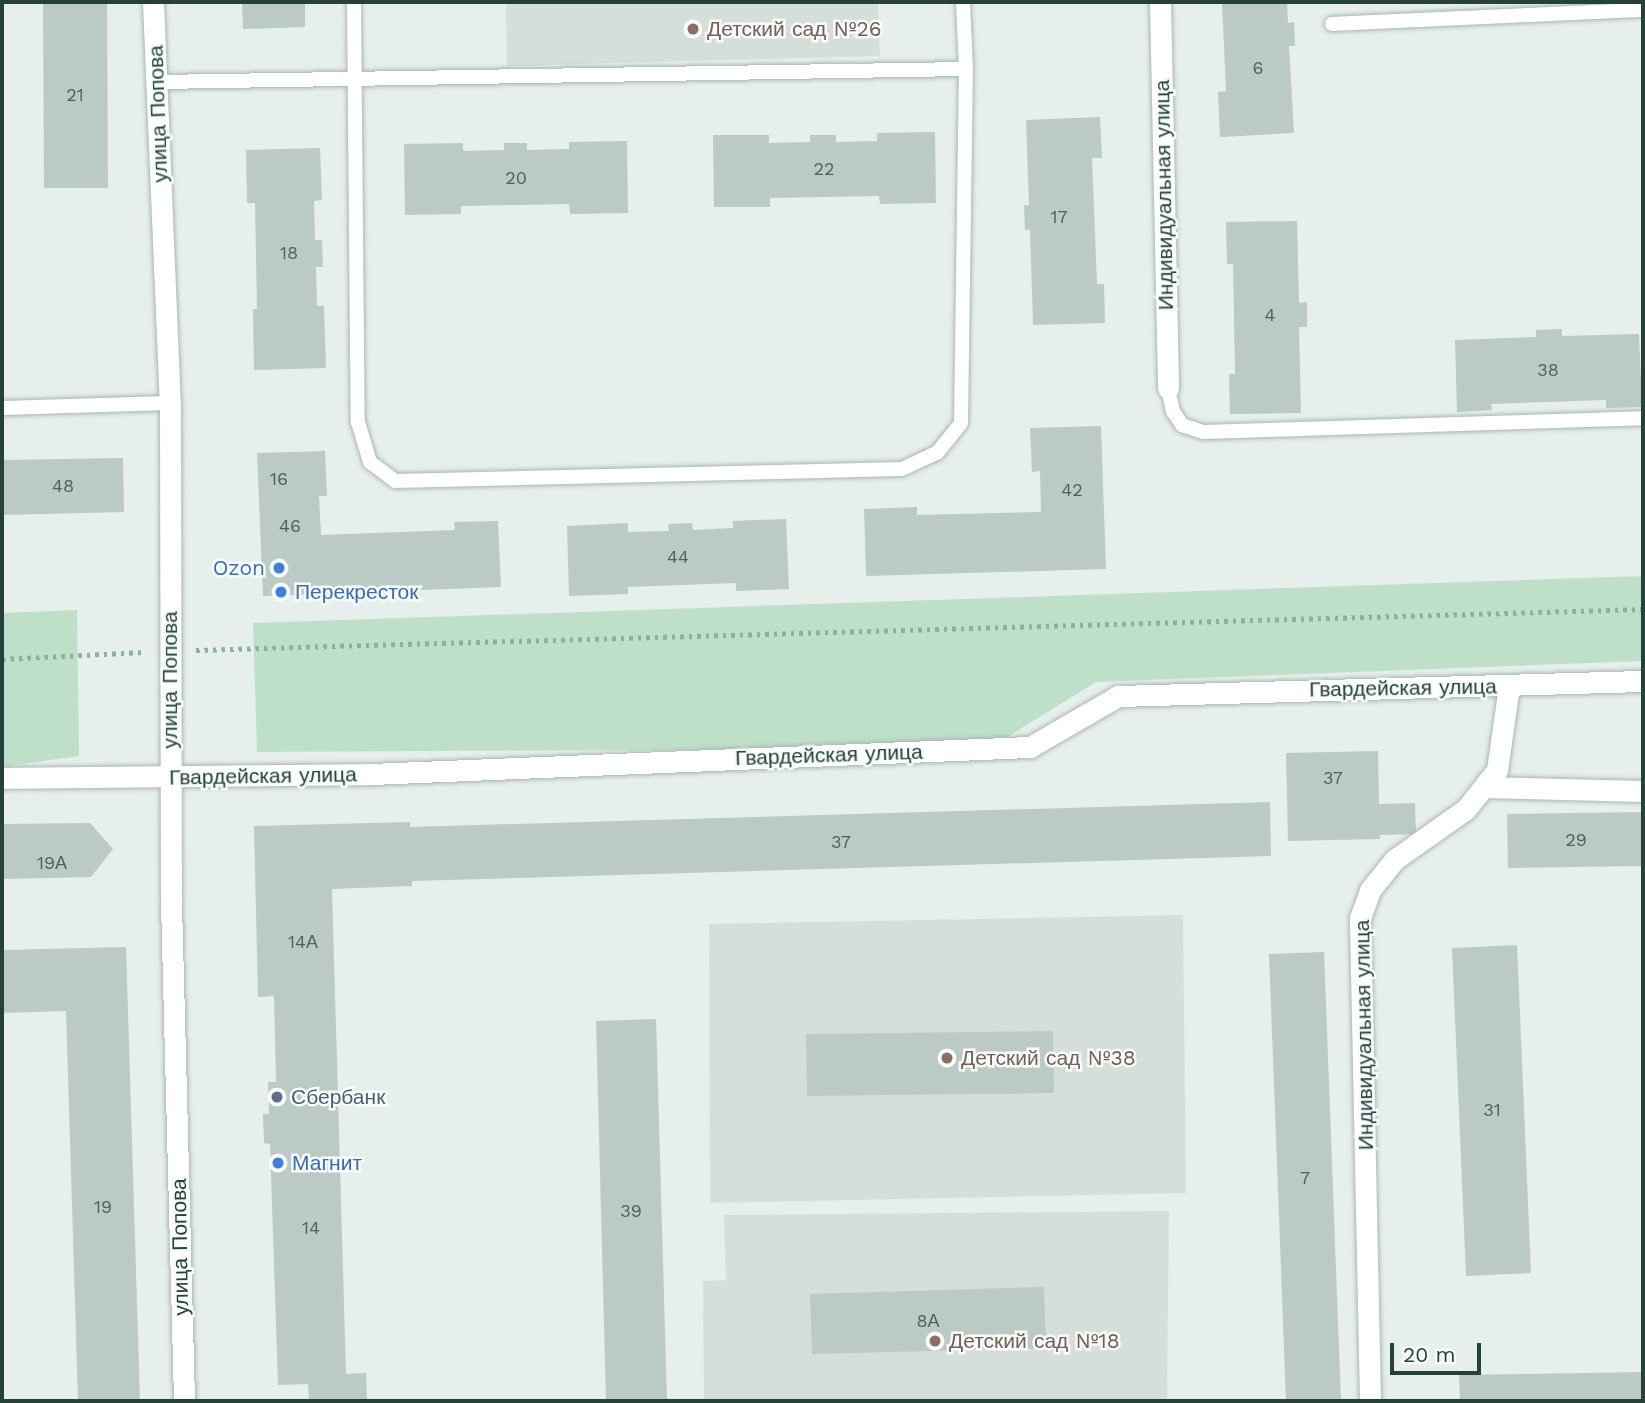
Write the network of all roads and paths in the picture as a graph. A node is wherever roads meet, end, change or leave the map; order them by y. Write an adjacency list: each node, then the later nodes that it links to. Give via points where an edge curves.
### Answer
1 (153, 2): 9 (street, улица Попова)
2 (354, 2): 8 (lane)
3 (963, 2): 7 (lane)
4 (1160, 2): 10 (street, Индивидуальная улица)
5 (1643, 10): 6 (lane)
6 (1332, 23)
7 (966, 69): 8 (lane); 8 (lane, via 961,423 937,453 902,469 408,481 395,481 370,462 358,422)
8 (355, 79): 9 (lane)
9 (157, 82): 11 (street, улица Попова)
10 (1168, 388): 13 (lane, via 1182,425 1203,432)
11 (170, 403): 12 (lane); 15 (street, улица Попова)
12 (2, 408)
13 (1643, 418)
14 (1643, 609): 15 (path)
15 (169, 651): 16 (path); 20 (street, улица Попова)
16 (2, 659)
17 (1643, 681): 18 (street, Гвардейская улица)
18 (1508, 686): 20 (street, Гвардейская улица, via 1118,696 1030,747); 21 (street, Индивидуальная улица, via 1497,770)
19 (2, 778): 20 (street, Гвардейская улица)
20 (171, 778): 23 (street, улица Попова)
21 (1484, 787): 22 (street); 24 (street, Индивидуальная улица, via 1466,809 1394,860 1370,890 1360,918)
22 (1643, 791)
23 (184, 1401)
24 (1370, 1401)

